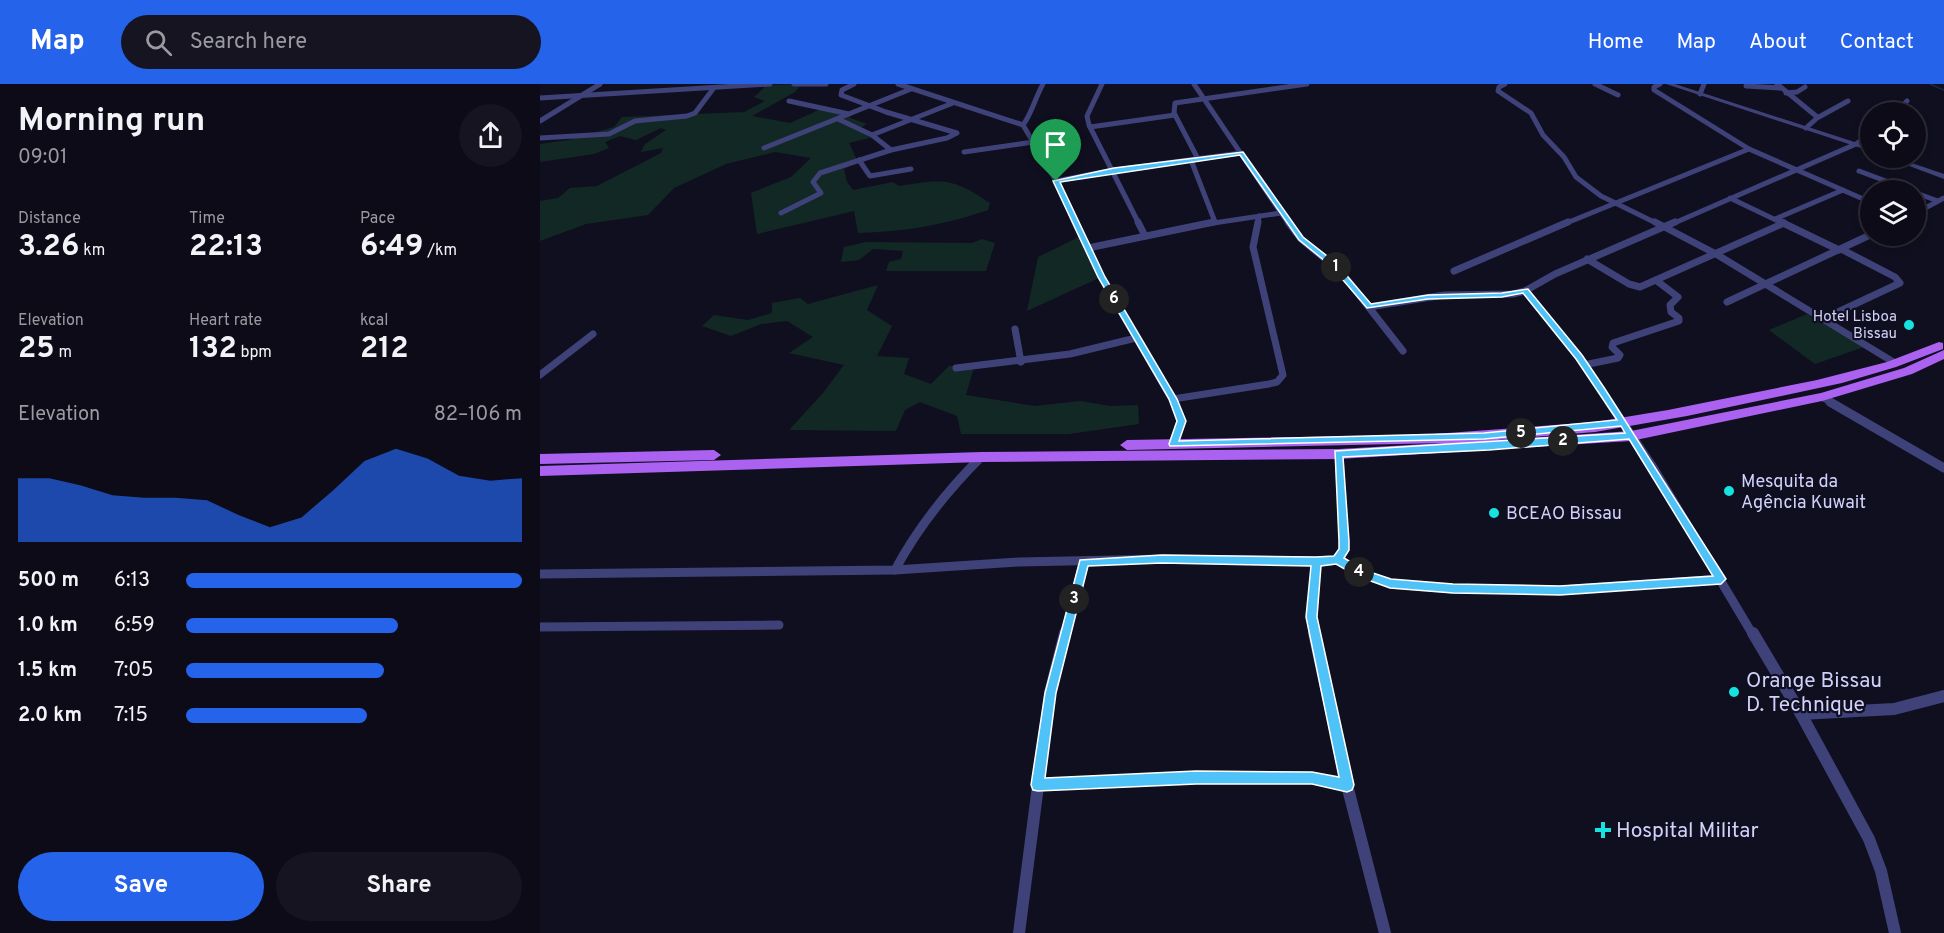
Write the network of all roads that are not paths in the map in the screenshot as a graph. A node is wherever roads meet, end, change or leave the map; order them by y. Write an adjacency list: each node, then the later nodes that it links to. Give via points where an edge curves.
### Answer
1 (600, 84): 26 (street)
2 (770, 84): 20 (street)
3 (794, 84): 4 (street)
4 (826, 84)
5 (854, 84): 32 (street, via 841,95)
6 (898, 84): 21 (street)
7 (1043, 84): 39 (street)
8 (1102, 84): 40 (street, via 1087,116)
9 (1194, 84): 28 (street)
10 (1254, 84): 22 (street)
11 (1307, 84): 22 (street)
12 (1505, 84): 68 (street, via 1498,90 1531,113 1576,177)
13 (1595, 84): 25 (street)
14 (1660, 84): 49 (street, via 1654,90)
15 (1669, 84): 24 (street)
16 (1704, 84): 24 (street)
17 (1746, 86): 18 (street)
18 (1779, 86): 23 (street)
19 (1805, 87): 23 (street)
20 (713, 88): 26 (street); 43 (street, via 695,113 687,117 635,121 609,134)
21 (911, 89): 31 (street); 32 (street)
22 (1260, 90): 28 (street)
23 (1786, 93): 35 (street)
24 (1700, 94): 41 (street)
25 (1618, 95)
26 (580, 96): 27 (street); 38 (street)
27 (540, 98)
28 (1204, 98): 34 (street, via 1175,103); 52 (street)
29 (789, 101): 33 (street)
30 (1848, 101): 35 (street)
31 (953, 103): 37 (street); 39 (street)
32 (867, 106): 33 (street); 37 (street)
33 (849, 114): 36 (street)
34 (1175, 115): 40 (street); 53 (street)
35 (1816, 116): 41 (street)
36 (838, 119): 42 (street); 48 (street)
37 (910, 119): 42 (street); 50 (street, via 957,133)
38 (540, 121)
39 (1023, 125): 45 (street)
40 (1090, 127): 57 (street)
41 (1806, 128): 46 (street)
42 (872, 135): 50 (street)
43 (540, 138)
44 (1860, 141): 46 (street)
45 (1034, 142): 51 (street); 62 (street)
46 (1856, 144): 47 (street); 58 (street)
47 (1860, 145)
48 (764, 148)
49 (1749, 149): 58 (street); 68 (street)
50 (891, 150): 54 (street)
51 (964, 152)
52 (1241, 153): 53 (street); 71 (street)
53 (1195, 159): 57 (street); 74 (street)
54 (860, 160): 56 (street, via 874,177); 70 (street, via 820,173 813,182 821,193)
55 (1919, 168): 60 (street)
56 (911, 169)
57 (1114, 170): 62 (street); 77 (street)
58 (1795, 170): 63 (street); 65 (street)
59 (1859, 171): 61 (street)
60 (1944, 177)
61 (1883, 180)
62 (1056, 181): 79 (street)
63 (1843, 190): 66 (street); 73 (street)
64 (1926, 196): 67 (street)
65 (1730, 198): 73 (street); 76 (street)
66 (1860, 198)
67 (1941, 200): 69 (street)
68 (1618, 204): 76 (street); 83 (street)
69 (1926, 208)
70 (781, 213)
71 (1281, 213): 72 (street); 88 (street, via 1301,238 1342,273)
72 (1259, 216): 74 (street); 102 (street, via 1252,247 1283,375 1269,384)
73 (1775, 219): 75 (street)
74 (1215, 222): 77 (street)
75 (1784, 223): 80 (street); 81 (street)
76 (1665, 227): 81 (street); 82 (street)
77 (1145, 236): 79 (street)
78 (1860, 240): 80 (street)
79 (1088, 248): 92 (street)
80 (1840, 249): 85 (street); 89 (street, via 1900,283)
81 (1716, 254): 84 (street); 85 (street)
82 (1587, 259): 84 (street, via 1635,286); 86 (street)
83 (1454, 271)
84 (1657, 281): 98 (street, via 1678,297 1670,306 1679,321 1613,343 1618,358)
85 (1764, 283): 87 (street); 89 (street)
86 (1525, 291): 88 (street, via 1428,297); 98 (street)
87 (1727, 302)
88 (1369, 307): 94 (street)
89 (1823, 320): 97 (street)
90 (1015, 329): 96 (street)
91 (593, 334): 100 (street)
92 (1136, 338): 96 (street); 102 (street)
93 (1944, 343): 97 (main road)
94 (1403, 351)
95 (1944, 354): 101 (main road, via 1908,371)
96 (1021, 362): 99 (street)
97 (1895, 363): 103 (main road)
98 (1584, 364): 103 (street)
99 (956, 368)
100 (540, 375)
101 (1822, 397): 103 (main road); 108 (street)
102 (1173, 399): 104 (street, via 1181,421)
103 (1627, 429): 104 (main road); 105 (main road, via 1489,446); 115 (street)
104 (1173, 444): 107 (main road)
105 (1338, 454): 106 (main road); 110 (street, via 1344,550)
106 (981, 457): 109 (main road); 113 (street, via 932,511)
107 (540, 459)
108 (1944, 468)
109 (540, 471)
110 (1337, 560): 112 (street); 115 (street, via 1390,584 1453,589 1560,590)
111 (1083, 562): 112 (street); 113 (street); 120 (street, via 1050,693)
112 (1316, 562): 121 (street, via 1311,617)
113 (895, 570): 114 (street)
114 (540, 574)
115 (1721, 579): 119 (street)
116 (779, 625): 117 (street)
117 (540, 627)
118 (1944, 696): 119 (street, via 1894,709)
119 (1801, 714): 124 (street, via 1869,839 1881,871)
120 (1038, 785): 121 (street, via 1208,777 1312,778); 122 (street)
121 (1347, 785): 123 (street)
122 (1019, 933)
123 (1385, 933)
124 (1895, 933)

